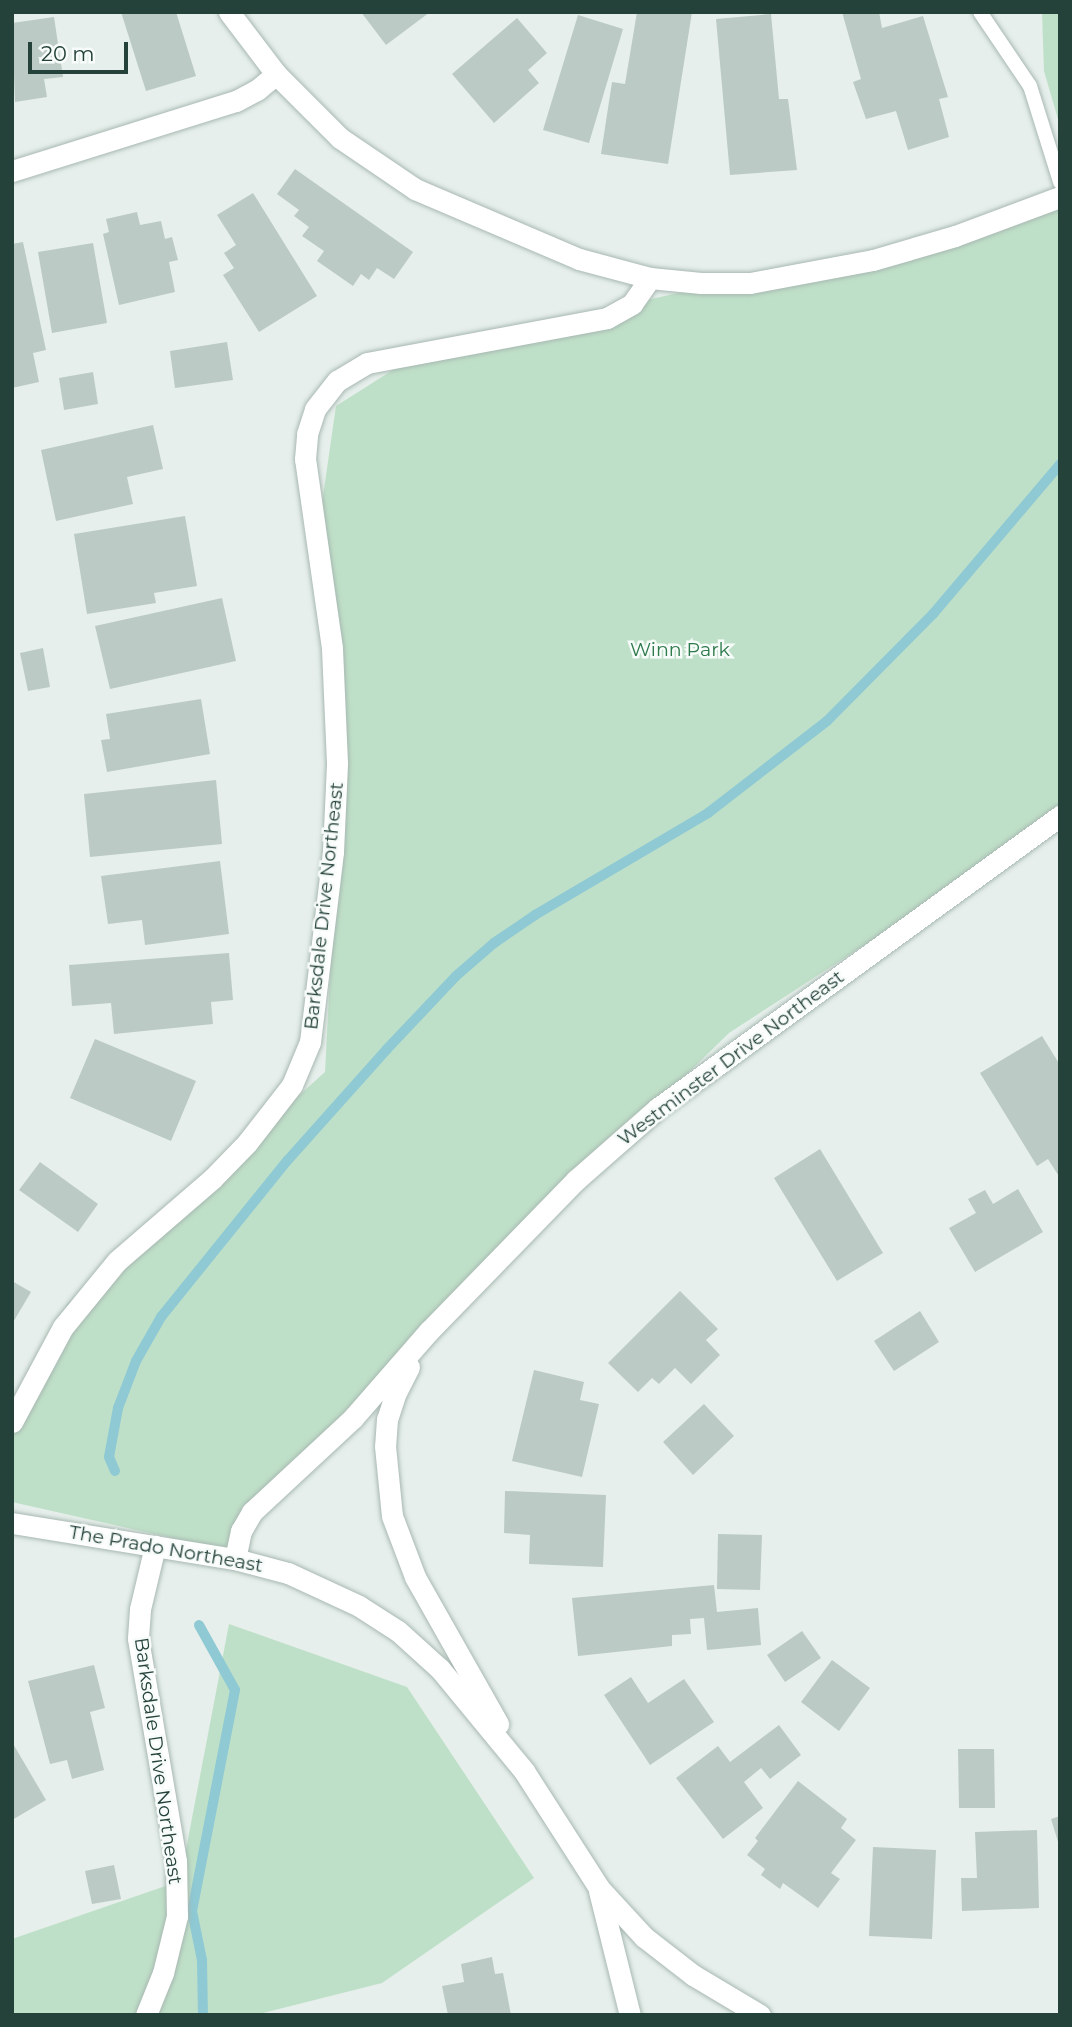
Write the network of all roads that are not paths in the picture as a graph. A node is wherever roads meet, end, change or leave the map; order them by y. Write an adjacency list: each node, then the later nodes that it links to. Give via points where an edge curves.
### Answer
1 (229, 12): 3 (street)
2 (980, 12): 5 (lane, via 1030,86)
3 (275, 74): 4 (street, via 236,101); 7 (street, via 340,138 415,189 579,258)
4 (12, 171)
5 (1060, 182)
6 (1060, 197): 7 (street, via 873,260 750,282 701,284)
7 (650, 278): 10 (street, Barksdale Drive Northeast, via 632,304 607,318 367,363 337,381 316,409 305,459 332,648 337,763 332,852 310,1042 292,1085 247,1143 117,1261 63,1326)
8 (1060, 816): 9 (street, Westminster Drive Northeast, via 658,1108 576,1180)
9 (429, 1331): 13 (street, Westminster Drive Northeast, via 353,1418 252,1512 241,1531); 14 (street, Westminster Drive Northeast, via 396,1392 387,1419 392,1516 415,1577)
10 (12, 1422)
11 (12, 1522): 12 (street, The Prado Northeast)
12 (155, 1546): 13 (street, The Prado Northeast); 16 (street, Barksdale Drive Northeast, via 138,1638 176,1861 177,1916 163,1973)
13 (235, 1559): 14 (street, The Prado Northeast, via 288,1573 359,1606 398,1631 440,1669)
14 (524, 1772): 15 (street, The Prado Northeast)
15 (599, 1888): 17 (street, The Prado Northeast); 18 (street, The Prado Northeast, via 644,1937 693,1975)
16 (146, 2015)
17 (630, 2015)
18 (760, 2015)

